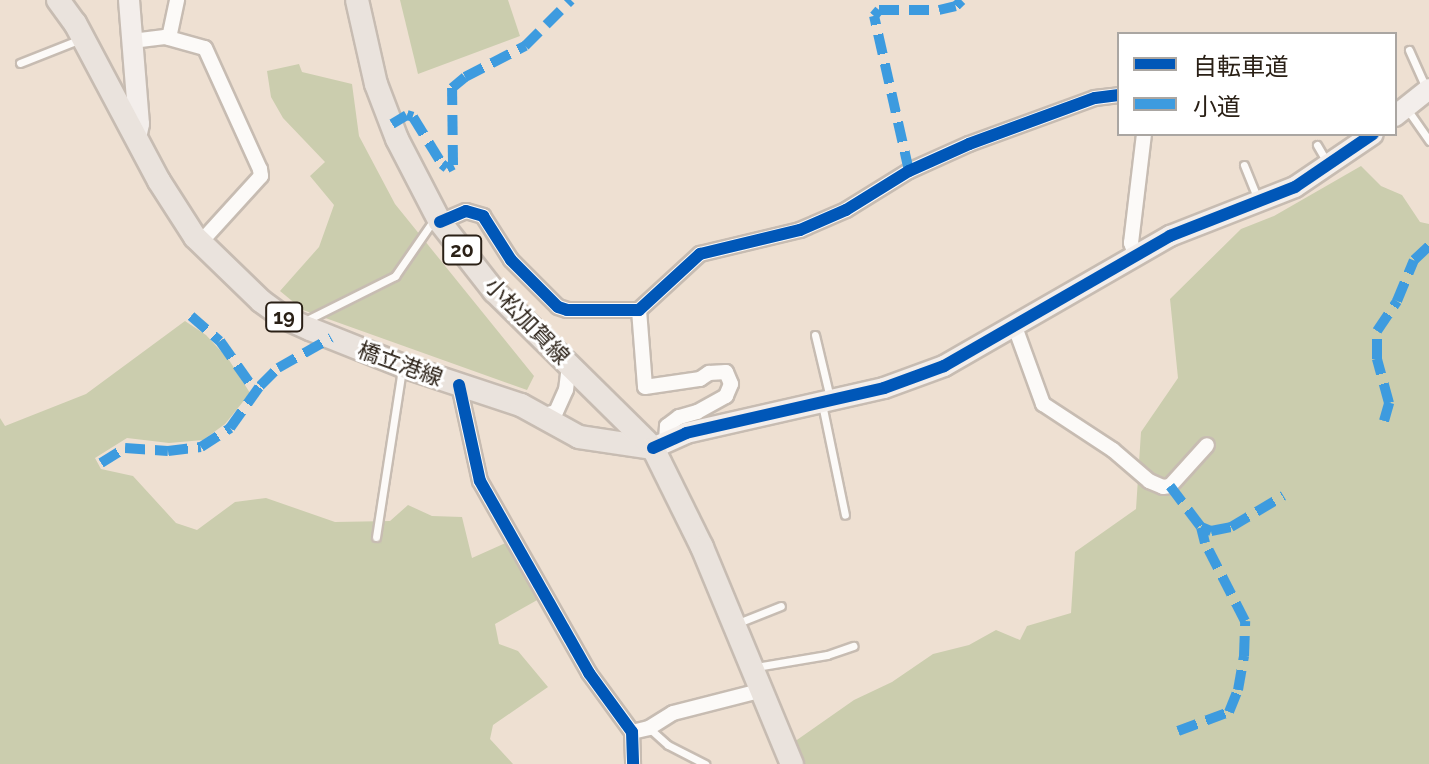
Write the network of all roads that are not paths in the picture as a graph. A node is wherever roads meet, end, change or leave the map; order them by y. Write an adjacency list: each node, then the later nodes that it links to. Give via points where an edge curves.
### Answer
1 (58, 0): 5 (main road, 橋立港線 / 19)
2 (129, 0): 7 (street)
3 (177, 0): 6 (street)
4 (357, 0): 21 (main road, 小松加賀線 / 20, via 376,84)
5 (83, 38): 9 (lane); 15 (main road, 橋立港線 / 19)
6 (169, 38): 7 (street); 22 (street, via 210,54 260,169 261,176)
7 (132, 41): 15 (street)
8 (1409, 50): 10 (lane)
9 (20, 63)
10 (1428, 90): 12 (street)
11 (1117, 95): 24 (street, via 1072,105 949,152 800,230 700,254)
12 (1400, 111): 16 (lane)
13 (1144, 136): 23 (street, via 1131,243)
14 (1370, 136): 19 (street)
15 (136, 138): 22 (main road, 橋立港線 / 19)
16 (1429, 141)
17 (1317, 145): 19 (lane)
18 (1244, 165): 20 (lane)
19 (1329, 166): 20 (street)
20 (1259, 202): 23 (street)
21 (438, 219): 24 (street, via 466,211 483,216 511,260 558,307); 25 (lane, via 395,276); 28 (main road, 小松加賀線 / 20, via 494,291)
22 (200, 243): 25 (main road, 橋立港線 / 19, via 261,301)
23 (1135, 254): 26 (street)
24 (639, 310): 33 (street, via 645,387 717,372 726,372 731,384 726,396 667,426)
25 (299, 324): 29 (main road, 橋立港線 / 19)
26 (1015, 327): 31 (street, via 944,366 884,388); 34 (street, via 1043,404 1129,461 1149,481 1170,486)
27 (815, 335): 31 (lane)
28 (569, 365): 32 (street, via 556,412); 33 (main road, 小松加賀線 / 20)
29 (403, 366): 30 (main road, 橋立港線 / 19); 36 (lane)
30 (459, 385): 32 (main road, 橋立港線 / 19); 43 (street, via 480,481 589,673)
31 (826, 401): 33 (street, via 686,433); 35 (lane)
32 (544, 415): 33 (main road, 橋立港線 / 19, via 579,437)
33 (660, 445): 38 (main road)
34 (1207, 445)
35 (845, 515)
36 (376, 537)
37 (781, 606): 38 (lane)
38 (736, 624): 40 (main road)
39 (853, 646): 40 (lane)
40 (753, 667): 41 (main road)
41 (763, 690): 42 (street, via 673,713); 44 (main road)
42 (649, 728): 43 (street); 46 (lane, via 668,745)
43 (632, 732): 45 (street)
44 (788, 763)
45 (633, 764)
46 (705, 764)

